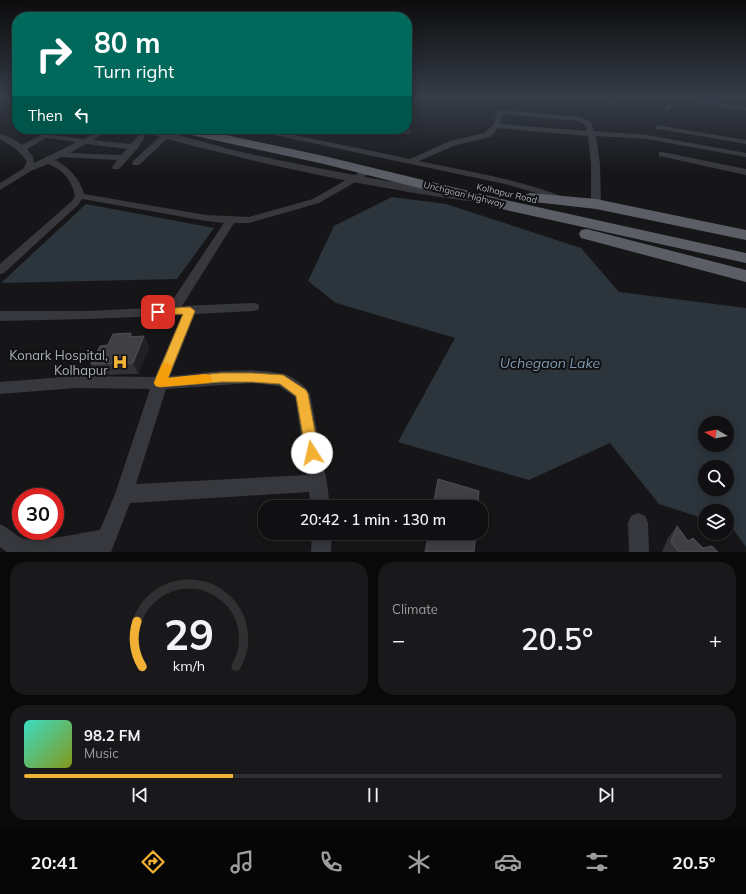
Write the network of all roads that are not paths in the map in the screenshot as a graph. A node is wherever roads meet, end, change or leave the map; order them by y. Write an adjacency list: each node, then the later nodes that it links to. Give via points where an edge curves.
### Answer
1 (497, 123): 3 (street)
2 (586, 123): 12 (street)
3 (496, 126): 12 (street); 25 (street, via 487,135 453,143)
4 (659, 127): 17 (street)
5 (48, 134): 14 (street)
6 (99, 134): 16 (street)
7 (142, 134): 18 (street)
8 (159, 134): 15 (street)
9 (204, 134): 29 (highway, Unchgoan Highway)
10 (243, 134): 34 (highway, Kolhapur Road)
11 (279, 134): 25 (street)
12 (592, 134): 22 (street, via 647,137); 37 (street)
13 (0, 136): 19 (street)
14 (44, 136): 16 (street); 19 (street)
15 (167, 136): 26 (street); 31 (street, via 222,151)
16 (88, 141): 18 (street); 21 (street)
17 (746, 142)
18 (134, 147): 23 (street)
19 (21, 149): 28 (street, via 31,161)
20 (662, 154): 30 (street)
21 (60, 155): 23 (street); 24 (street)
22 (746, 155)
23 (124, 158): 27 (street)
24 (46, 160): 28 (street); 33 (street, via 66,171)
25 (413, 162): 36 (street, via 519,185)
26 (136, 163)
27 (116, 167)
28 (28, 169): 32 (street)
29 (368, 171): 31 (street); 35 (highway, Unchgoan Highway)
30 (746, 172)
31 (355, 179): 35 (street); 39 (street, via 316,201 249,220)
32 (0, 187)
33 (80, 196): 39 (street); 43 (street)
34 (530, 198): 36 (highway); 41 (highway, Kolhapur Road)
35 (482, 199): 38 (highway, Unchgoan Highway)
36 (566, 201): 37 (highway)
37 (596, 204): 40 (highway)
38 (506, 205): 42 (highway, Unchgoan Highway); 44 (highway, via 528,217)
39 (231, 220): 46 (street)
40 (746, 235)
41 (746, 247)
42 (746, 258)
43 (0, 270)
44 (746, 276)
45 (253, 307): 47 (street)
46 (172, 311): 47 (street); 48 (street, via 88,316)
47 (190, 311): 49 (street)
48 (0, 316)
49 (160, 383): 50 (street, via 76,382); 51 (street, via 252,377 283,380 302,394); 52 (street)
50 (0, 388)
51 (318, 483): 52 (street); 53 (street)
52 (124, 494): 57 (street)
53 (319, 500)
54 (638, 522): 59 (street)
55 (0, 534): 57 (street, via 20,549)
56 (322, 540): 58 (street)
57 (103, 545)
58 (321, 552)
59 (639, 552)

